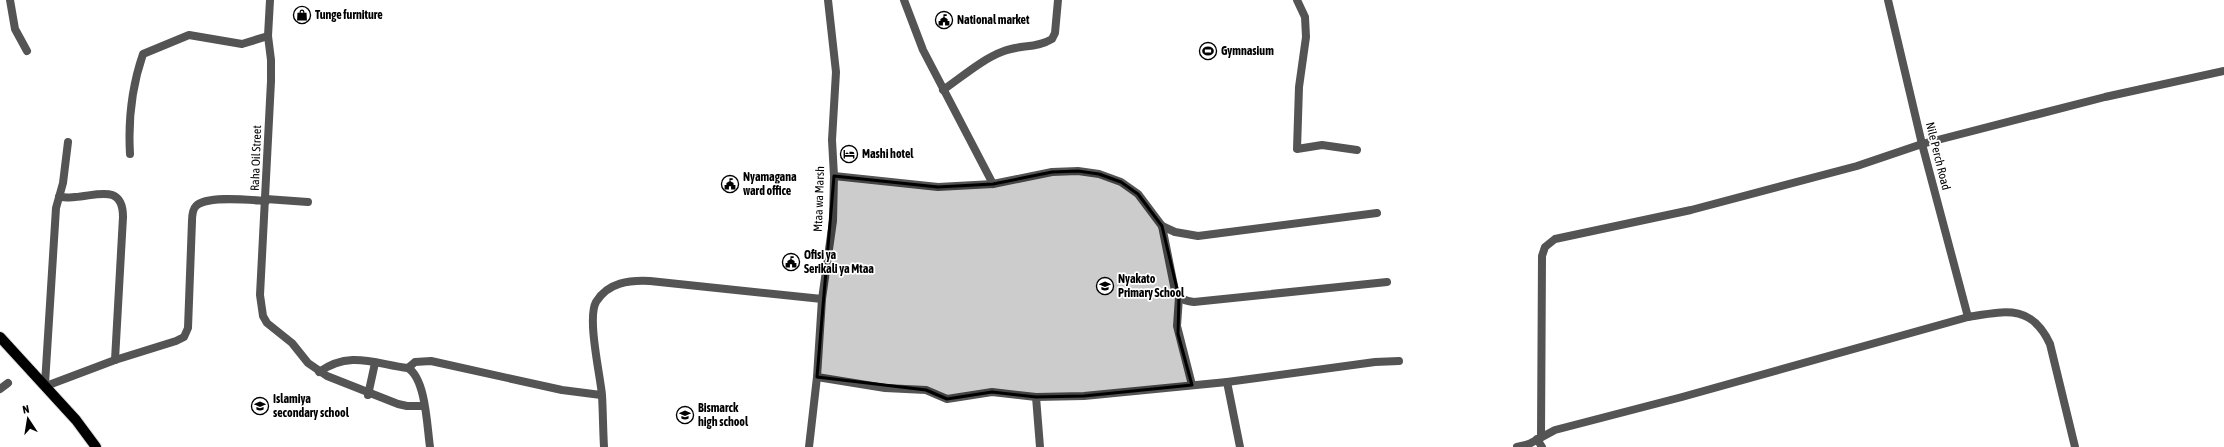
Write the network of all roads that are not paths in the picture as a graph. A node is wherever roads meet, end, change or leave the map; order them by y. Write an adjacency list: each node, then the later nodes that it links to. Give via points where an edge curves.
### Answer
1 (10, 0): 9 (street, via 15,29)
2 (270, 0): 8 (street, Raha Oil Street)
3 (828, 0): 16 (street, Mtaa wa Marsh, via 836,72 832,140)
4 (904, 0): 11 (street, via 923,50)
5 (1058, 0): 11 (street, via 1055,33 1052,39 1040,44 1005,50 992,56)
6 (1297, 0): 14 (street, via 1305,17 1306,37 1299,87 1297,150 1328,146)
7 (1888, 0): 13 (street, Nile Perch Road)
8 (268, 36): 15 (street, via 242,44 189,35 143,54 133,93 129,131); 19 (street, Raha Oil Street, via 271,60)
9 (27, 51)
10 (2224, 71): 13 (street, via 2105,97)
11 (943, 90): 17 (street)
12 (68, 142): 18 (street)
13 (1922, 144): 26 (street, Nile Perch Road); 43 (street, via 1857,166 1691,210 1550,242 1542,256)
14 (1357, 150)
15 (130, 154)
16 (834, 176): 17 (street, via 919,186); 25 (street, Mtaa wa Marsh, via 833,221)
17 (993, 184): 22 (street, via 1052,172 1078,171 1099,174 1121,182 1138,194)
18 (59, 197): 28 (street, via 103,193 112,194 121,202 123,217); 36 (street)
19 (266, 200): 20 (street); 28 (street, via 215,200 195,206 192,221 188,328 184,337); 32 (street, Raha Oil Street, via 260,295 263,316 271,328 292,343 308,364)
20 (308, 202)
21 (1377, 213): 22 (street, via 1198,236 1175,232)
22 (1162, 226): 24 (street, via 1175,292)
23 (1387, 282): 24 (street, via 1194,302)
24 (1179, 297): 37 (street, via 1177,326)
25 (822, 299): 33 (street, Mtaa wa Marsh); 40 (street, via 650,281 631,280 616,284 596,302 592,318)
26 (1968, 317): 43 (street, via 1555,430); 52 (street, via 2012,311 2025,315 2044,330 2056,364)
27 (0, 337): 36 (main road)
28 (115, 360): 36 (street)
29 (1399, 361): 34 (street)
30 (375, 363): 31 (street); 32 (street, via 368,360 343,360); 39 (street)
31 (408, 368): 40 (street, via 415,362 431,361 562,390); 42 (street, via 417,375)
32 (320, 372): 39 (street)
33 (817, 377): 41 (street, via 885,388 926,390 947,399 992,392); 47 (street, Mtaa wa Marsh)
34 (1227, 382): 37 (street); 49 (street)
35 (8, 383): 38 (street)
36 (46, 385): 44 (main road)
37 (1192, 385): 41 (street, via 1084,396)
38 (0, 389)
39 (368, 394): 42 (street, via 407,406)
40 (602, 395): 46 (street)
41 (1036, 397): 48 (street)
42 (424, 406): 45 (street)
43 (1539, 438): 50 (street); 51 (street)
44 (96, 447)
45 (430, 447)
46 (604, 447)
47 (809, 447)
48 (1040, 447)
49 (1240, 447)
50 (1517, 447)
51 (1542, 447)
52 (2075, 447)

